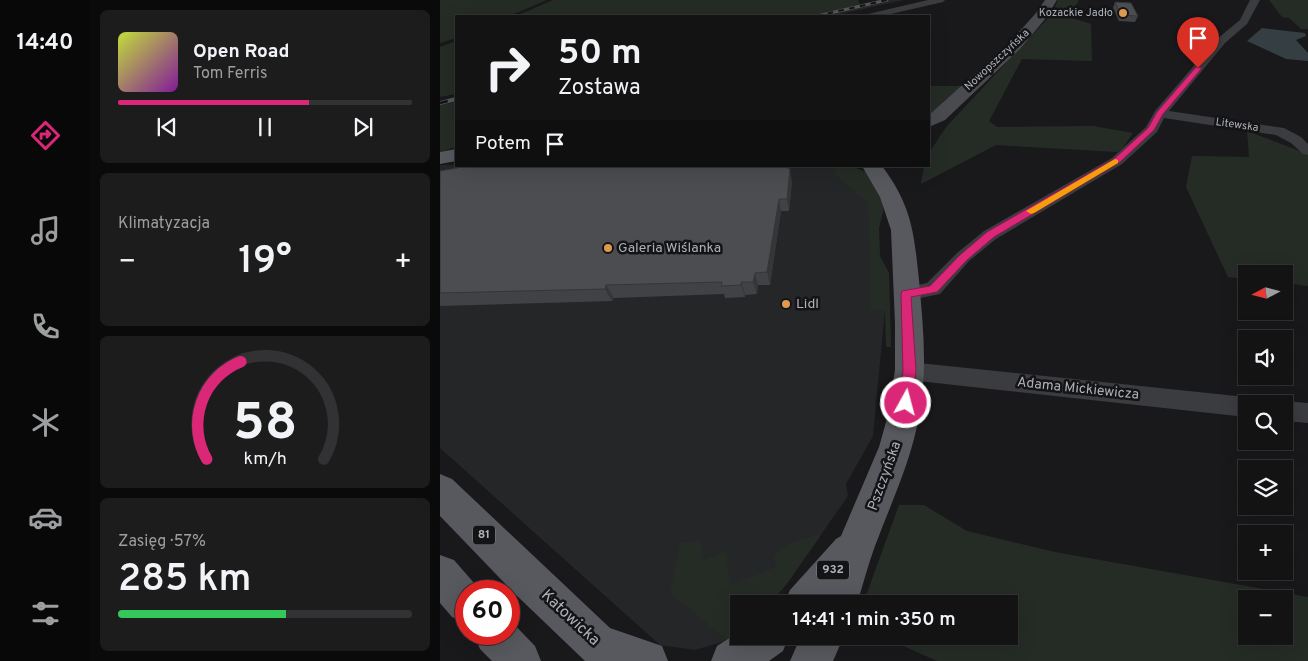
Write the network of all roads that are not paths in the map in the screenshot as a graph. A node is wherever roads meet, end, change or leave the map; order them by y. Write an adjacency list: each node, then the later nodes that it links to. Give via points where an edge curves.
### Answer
1 (940, 0): 4 (street)
2 (1052, 0): 6 (main road, Nowopszczyńska, via 1037,22)
3 (1255, 0): 5 (street, via 1244,22 1221,40)
4 (875, 15)
5 (1160, 114): 8 (street, Litewska, via 1279,132 1296,140); 14 (street, via 1152,129 1117,160 990,235 933,289)
6 (934, 119): 7 (main road, Nowopszczyńska)
7 (930, 133)
8 (1308, 151)
9 (455, 155): 10 (main road)
10 (440, 158)
11 (873, 167): 13 (main road, Pszczyńska / 932, via 896,207)
12 (896, 167): 13 (main road, Pszczyńska / 932, via 905,207)
13 (902, 230): 14 (main road, Pszczyńska / 932)
14 (906, 294): 15 (main road, Pszczyńska / 932)
15 (910, 371): 16 (street, Adama Mickiewicza); 20 (main road, Pszczyńska / 932, via 893,457 873,511)
16 (1238, 406)
17 (1293, 412): 18 (street)
18 (1308, 414)
19 (440, 491): 29 (main road, Katowicka / 81)
20 (858, 540): 23 (main road, Pszczyńska / 932); 24 (main road, Pszczyńska / 932)
21 (440, 574): 22 (main road)
22 (455, 591)
23 (812, 595)
24 (840, 595)
25 (505, 645): 30 (main road)
26 (756, 645): 32 (main road)
27 (770, 645): 33 (main road)
28 (819, 645): 34 (main road)
29 (607, 653): 31 (main road)
30 (520, 661)
31 (646, 661)
32 (732, 661)
33 (757, 661)
34 (811, 661)

